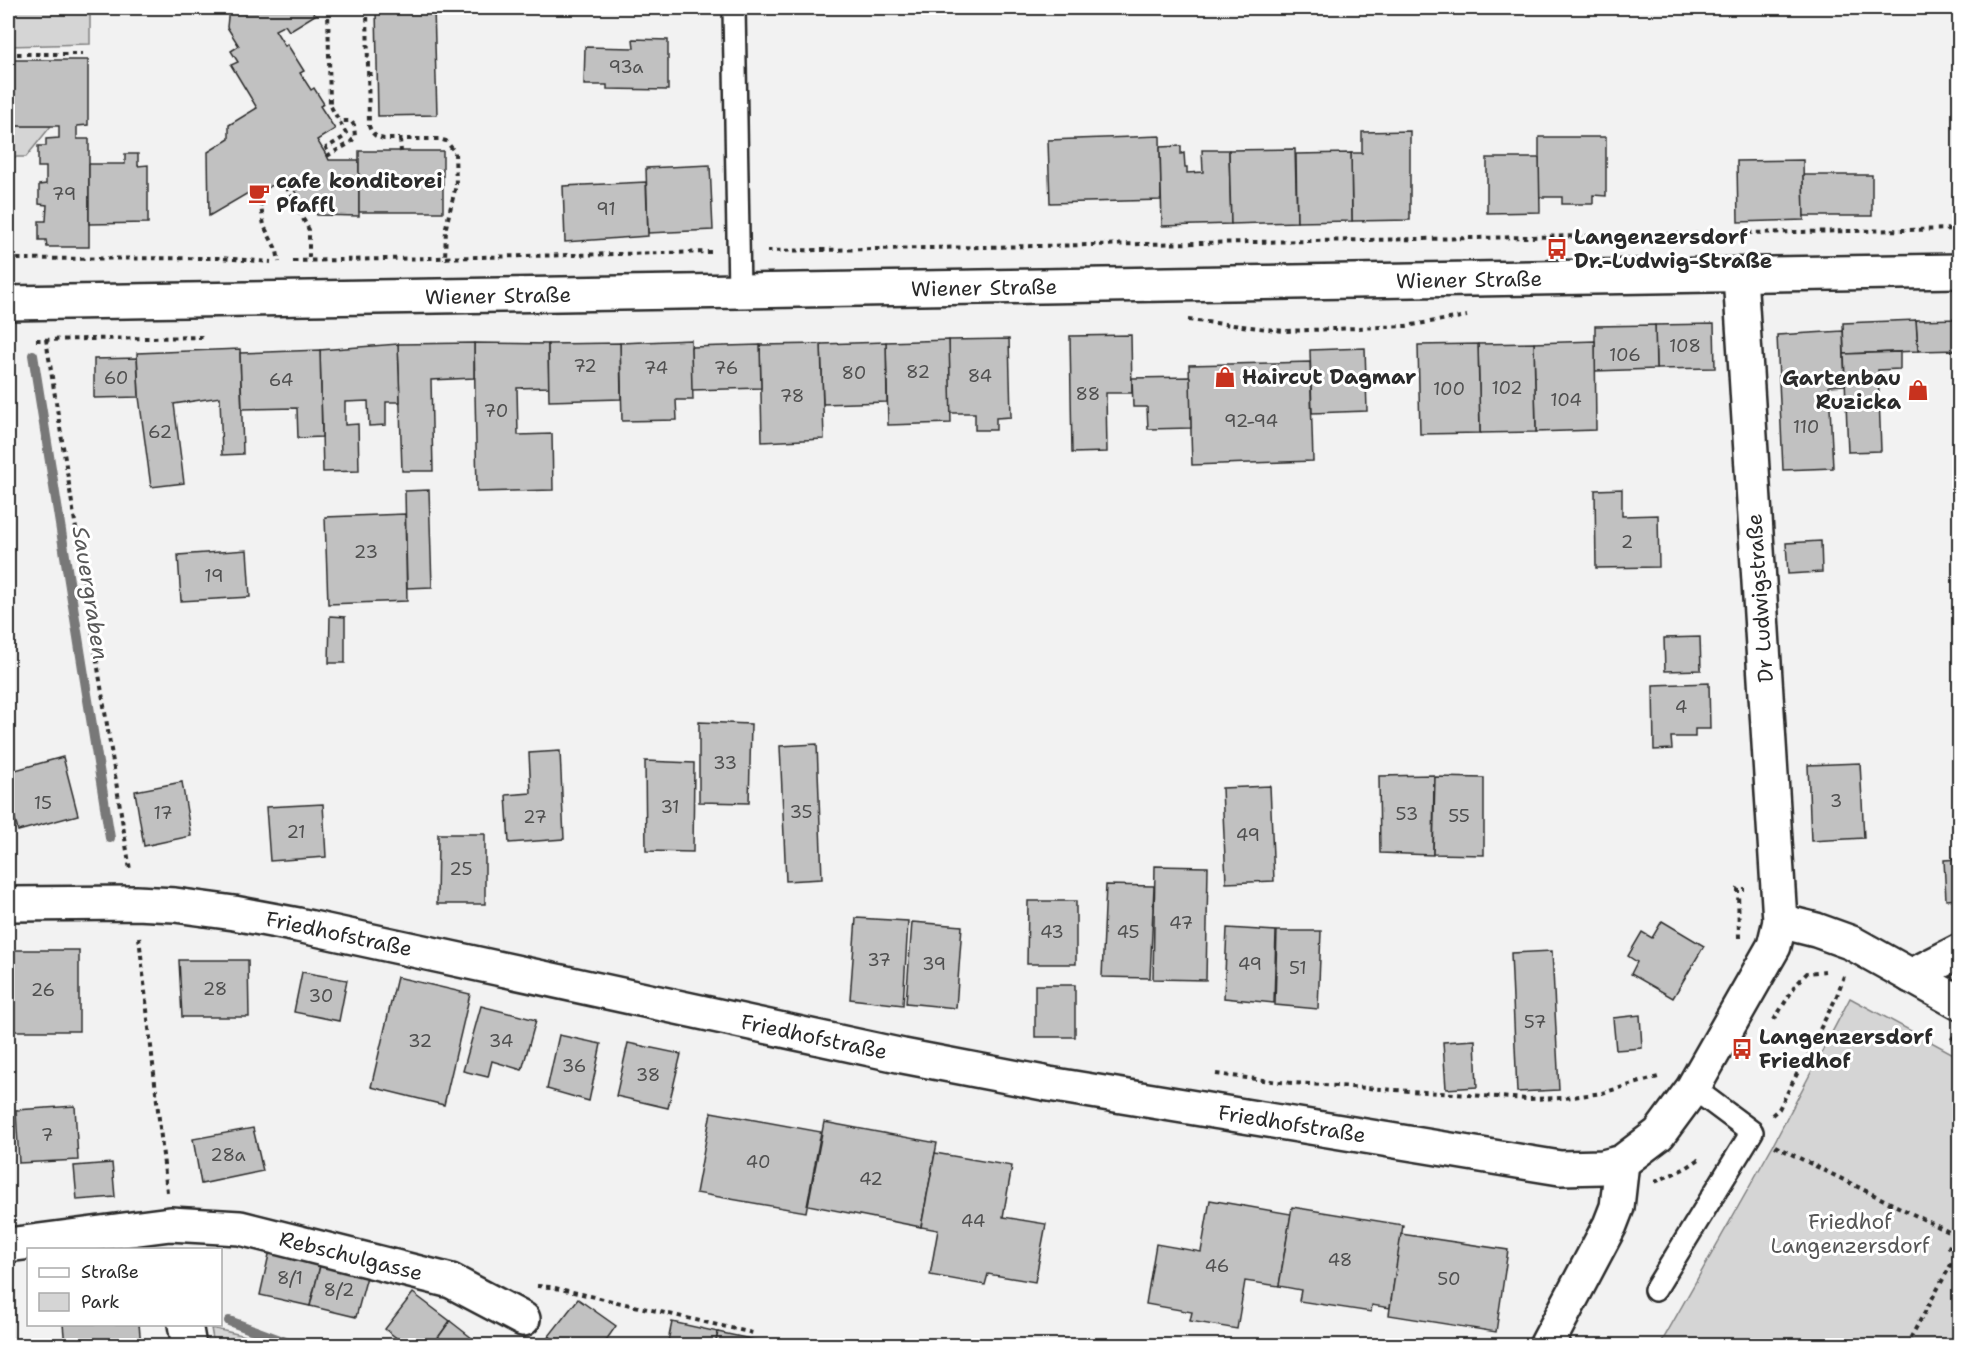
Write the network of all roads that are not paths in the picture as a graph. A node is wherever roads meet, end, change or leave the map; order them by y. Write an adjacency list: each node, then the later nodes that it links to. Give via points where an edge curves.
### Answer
1 (734, 8): 4 (lane)
2 (1959, 271): 3 (street, Wiener Straße)
3 (1740, 275): 4 (street, Wiener Straße); 7 (street, Dr Ludwigstraße)
4 (739, 292): 5 (street, Wiener Straße)
5 (8, 303)
6 (8, 904): 12 (street, Friedhofstraße, via 136,903 234,913 880,1052 1049,1083 1560,1168 1603,1167)
7 (1780, 921): 9 (street, via 1852,943); 11 (street, Dr Ludwigstraße, via 1774,946)
8 (1959, 951): 9 (street)
9 (1911, 976): 10 (street)
10 (1959, 1003)
11 (1679, 1081): 12 (street, Dr Ludwigstraße, via 1659,1134); 15 (lane, via 1752,1132)
12 (1622, 1162): 19 (street, via 1617,1207 1610,1225)
13 (172, 1237): 14 (street, Rebschulgasse); 16 (street, Rebschulgasse, via 240,1228 451,1281)
14 (8, 1245)
15 (1655, 1290)
16 (523, 1319)
17 (185, 1326): 18 (street)
18 (189, 1346)
19 (1546, 1346)

